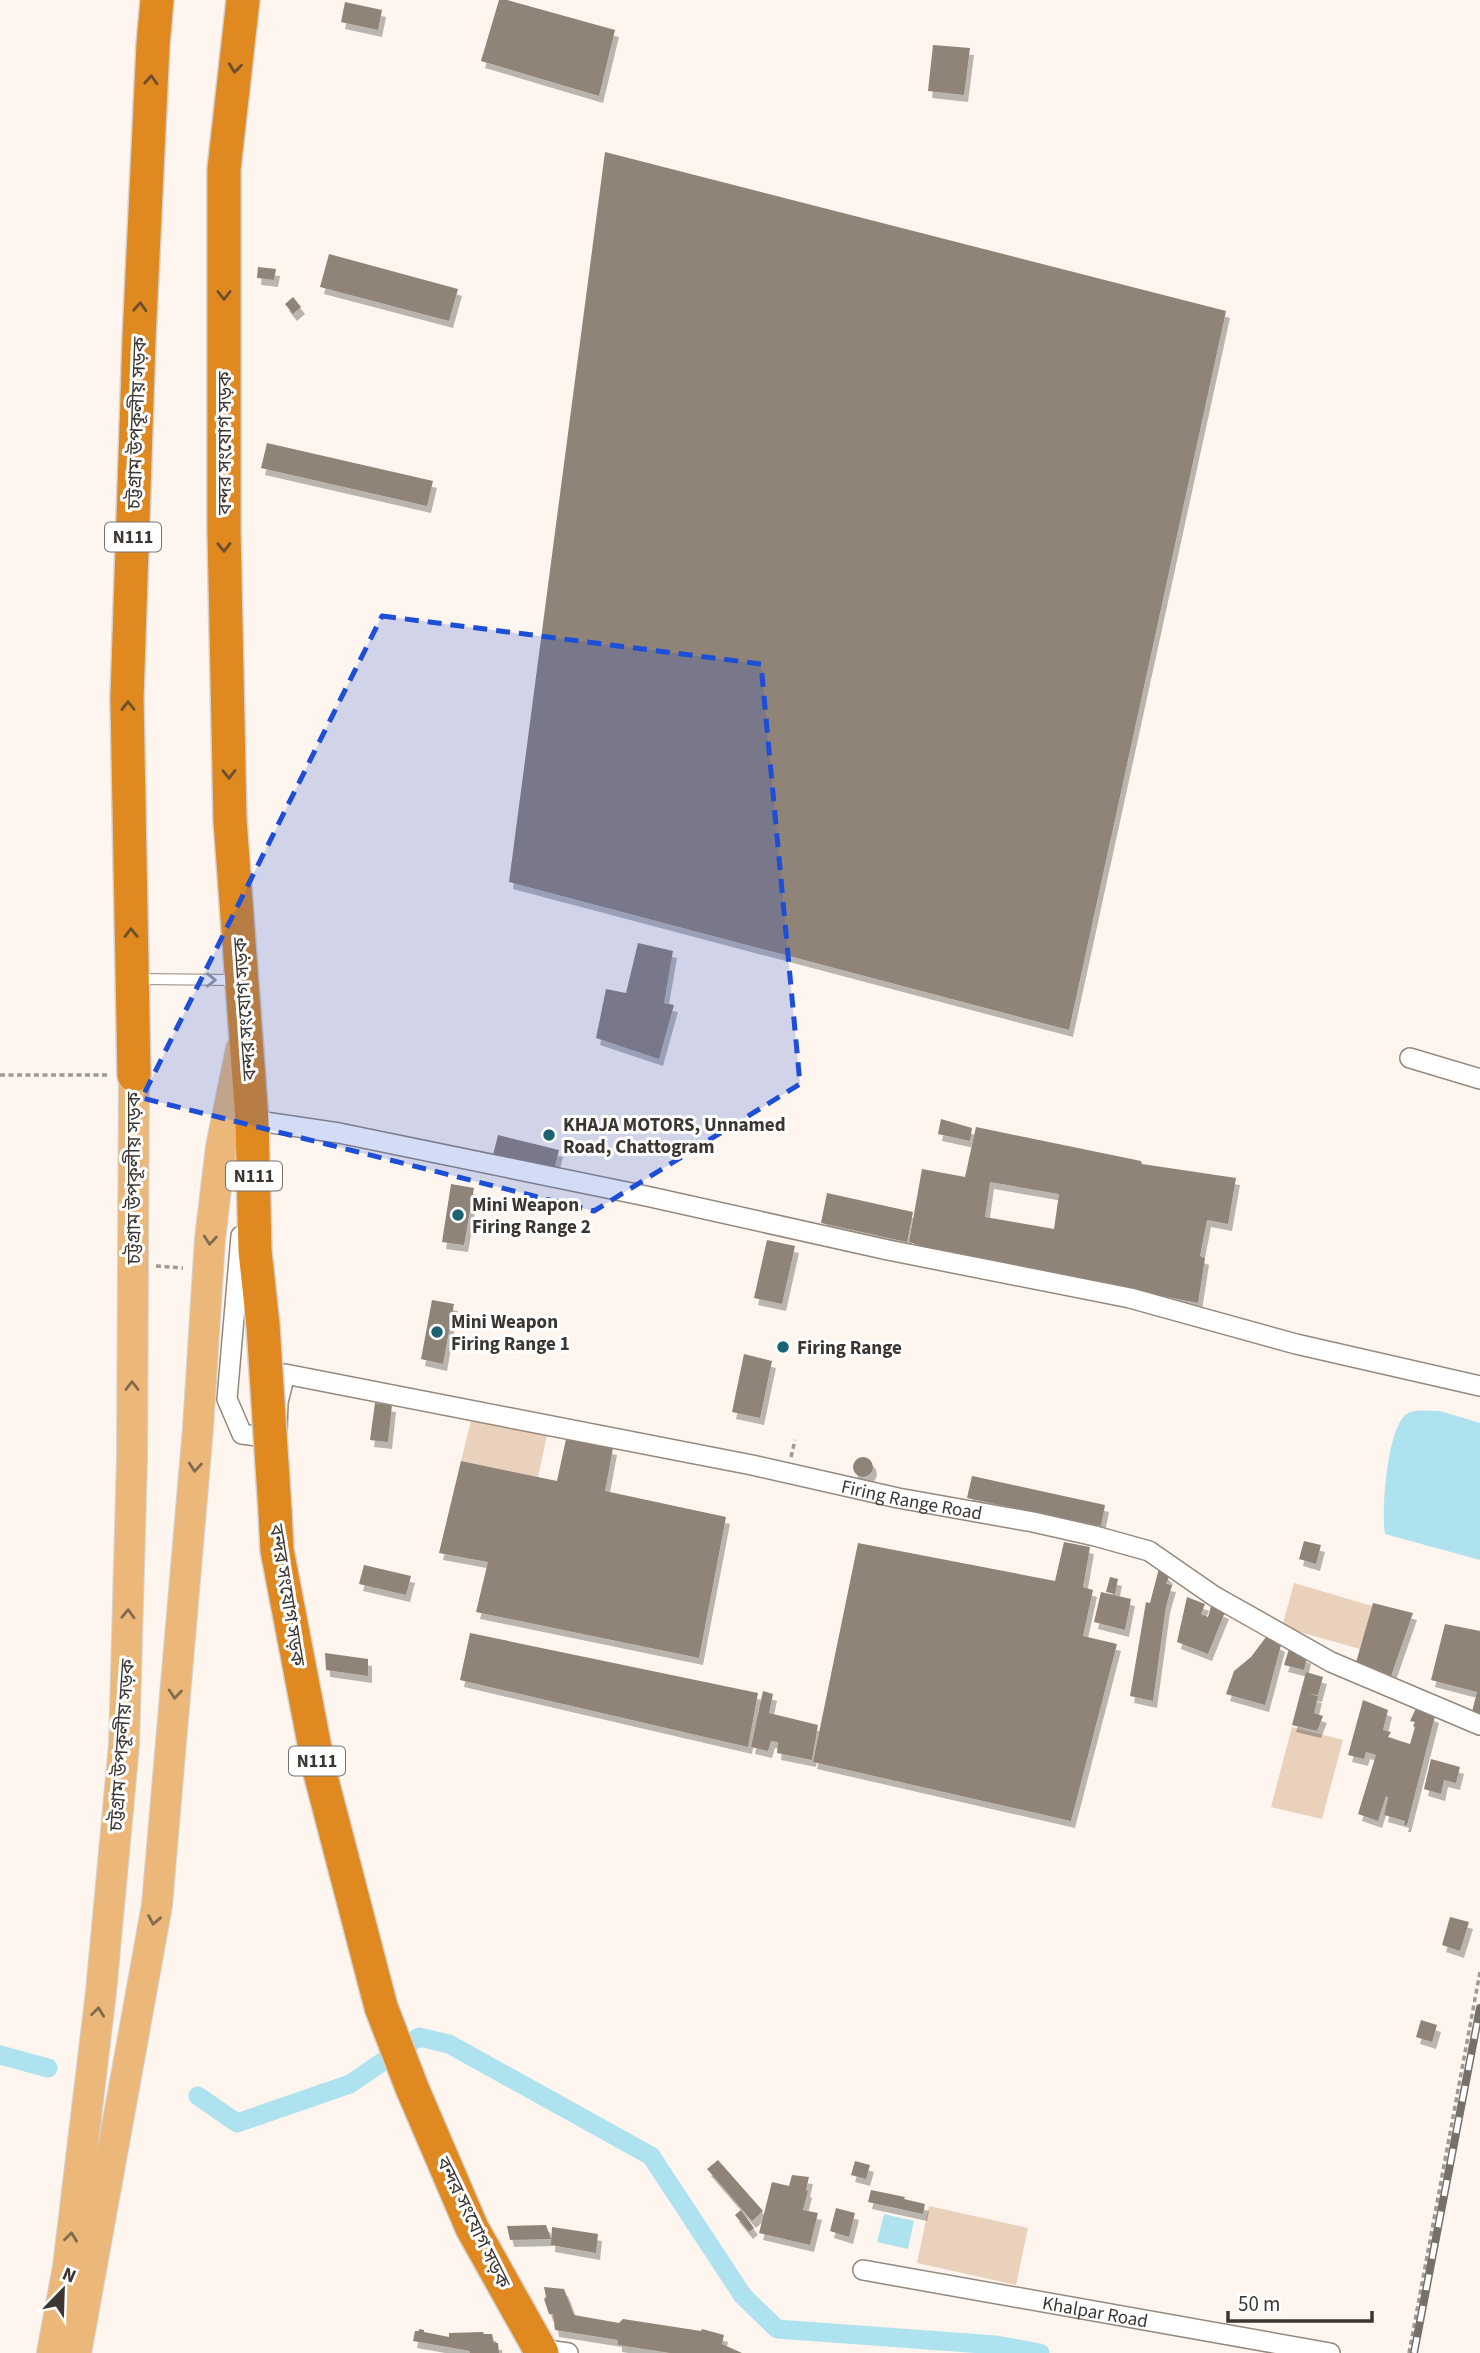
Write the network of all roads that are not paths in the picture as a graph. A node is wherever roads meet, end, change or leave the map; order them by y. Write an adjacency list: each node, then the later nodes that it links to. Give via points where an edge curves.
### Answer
1 (157, 0): 3 (highway, চট্টগ্রাম উপকূলীয় সড়ক / N111, one-way to 1, via 127,698 139,326)
2 (243, 0): 4 (highway, বন্দর সংযোগ সড়ক / N111, one-way to 4, via 223,169 229,792)
3 (132, 979): 4 (lane, one-way to 4); 6 (highway, চট্টগ্রাম উপকূলীয় সড়ক / N111)
4 (241, 980): 8 (highway, বন্দর সংযোগ সড়ক / N111, via 245,1028)
5 (1410, 1058): 7 (street)
6 (134, 1075): 15 (main road, চট্টগ্রাম উপকূলীয় সড়ক, one-way to 6, via 68,2267 101,1992 124,1745 132,1459)
7 (1480, 1079)
8 (240, 1120): 9 (street); 10 (main road); 11 (street, via 339,1133 1130,1298 1296,1344); 14 (highway, বন্দর সংযোগ সড়ক / N111, bridge, via 263,1325 277,1550 319,1769 381,2007 412,2088 472,2228)
9 (242, 1181): 10 (street, via 228,1178); 12 (street, Firing Range Road, via 228,1399 242,1434 263,1437 277,1432 285,1374 1095,1536 1149,1551 1214,1596 1331,1662)
10 (215, 1194): 16 (main road, one-way to 16, via 157,1905)
11 (1480, 1386)
12 (1480, 1725)
13 (863, 2270): 17 (street, Khalpar Road)
14 (550, 2352)
15 (52, 2353)
16 (76, 2353)
17 (1329, 2353)

